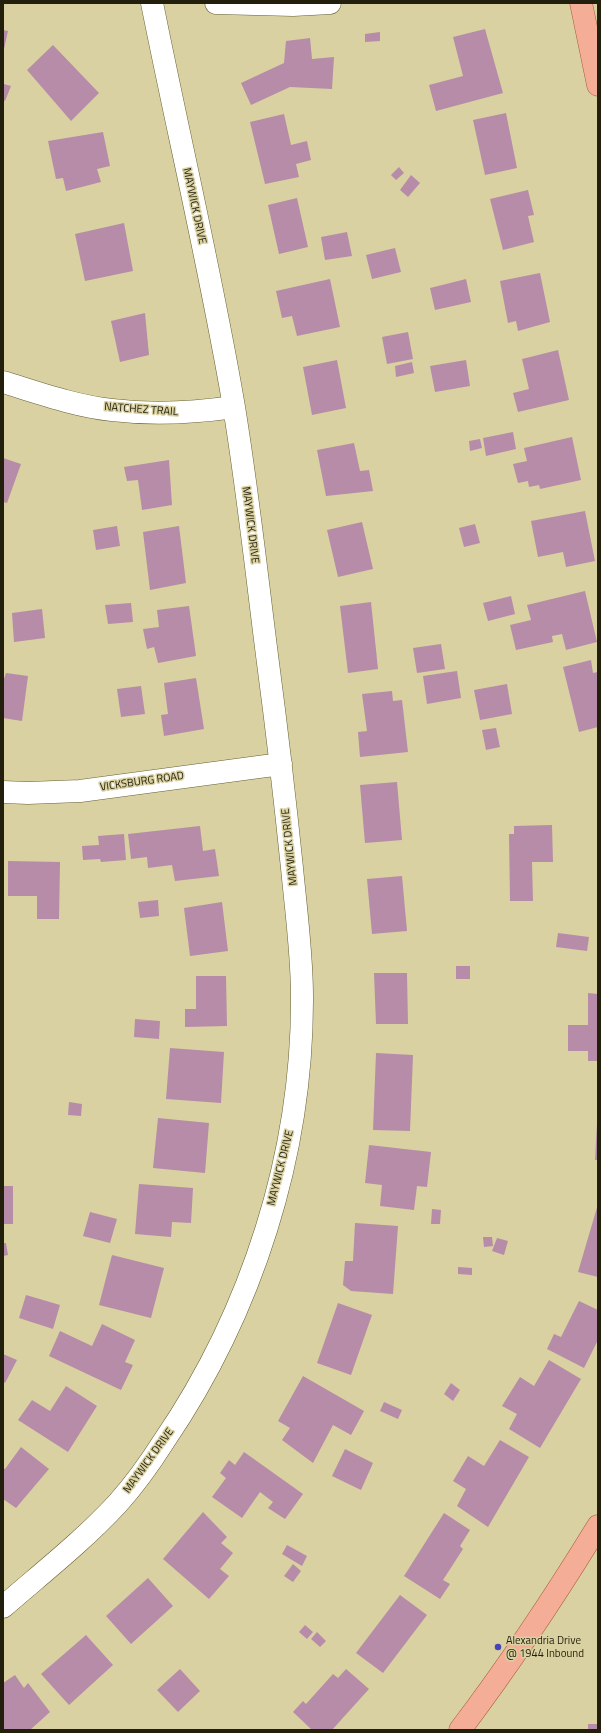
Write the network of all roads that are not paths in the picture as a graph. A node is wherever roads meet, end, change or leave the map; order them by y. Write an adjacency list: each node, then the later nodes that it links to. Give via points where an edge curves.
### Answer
1 (152, 3): 7 (street, MAYWICK DRIVE)
2 (216, 3): 3 (street)
3 (330, 3)
4 (581, 3): 5 (main road)
5 (598, 86)
6 (3, 382): 7 (street, NATCHEZ TRAIL, via 68,402 111,410 190,413)
7 (234, 407): 8 (street, MAYWICK DRIVE)
8 (281, 764): 9 (street, VICKSBURG ROAD, via 80,791); 11 (street, MAYWICK DRIVE, via 302,987 300,1051 295,1104 283,1168 253,1268 234,1316 207,1371 180,1419 147,1467 118,1503 79,1542)
9 (3, 792)
10 (598, 1526): 12 (main road, via 550,1604)
11 (3, 1607)
12 (460, 1730)

